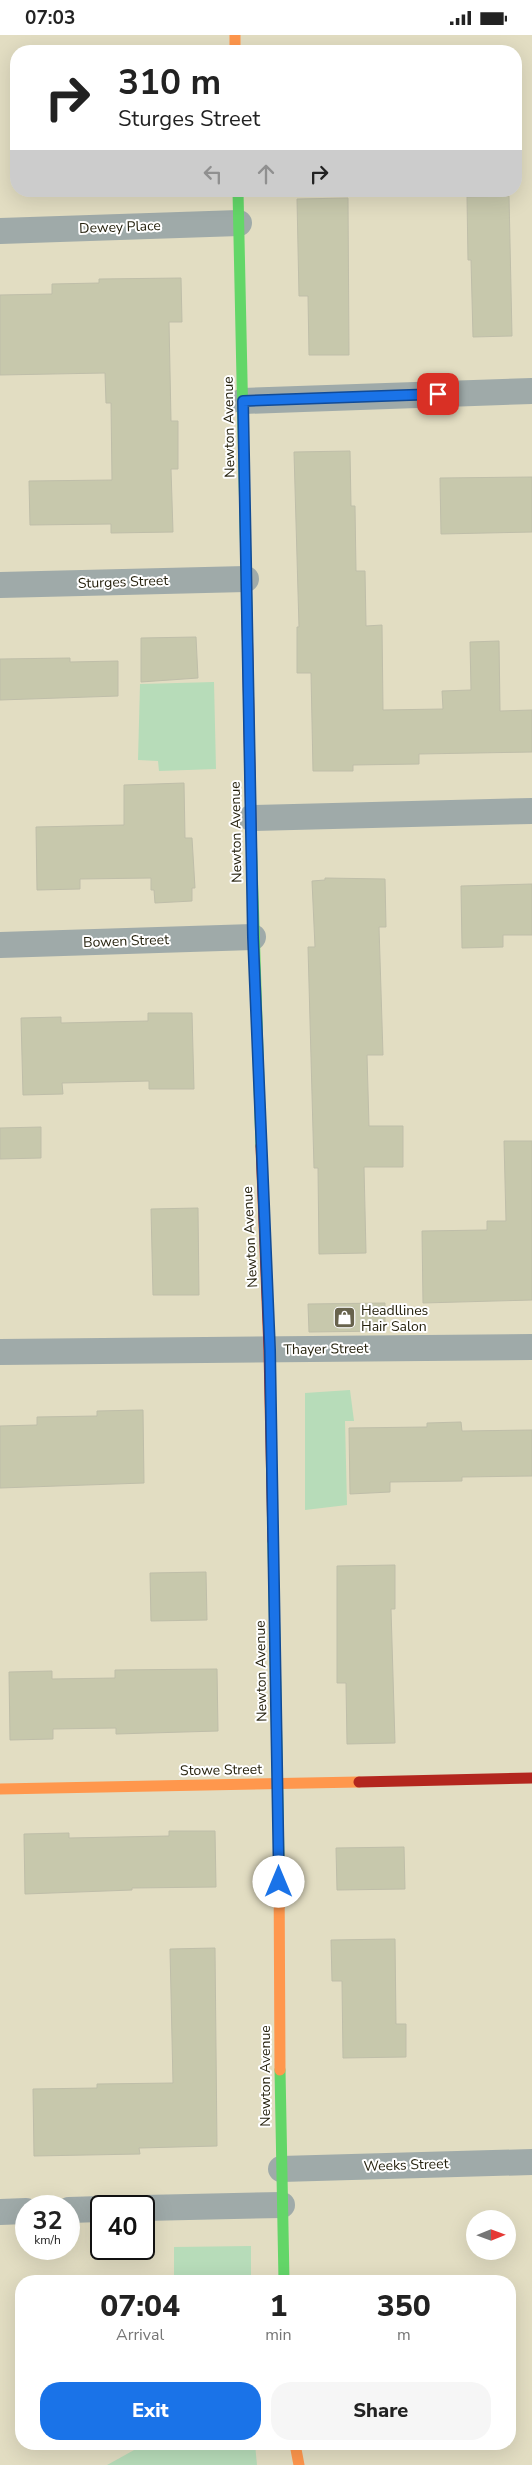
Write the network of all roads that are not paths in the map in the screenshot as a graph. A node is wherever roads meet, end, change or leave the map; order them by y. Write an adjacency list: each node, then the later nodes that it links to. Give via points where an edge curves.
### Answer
1 (238, 197): 2 (street, Newton Avenue)
2 (239, 223): 3 (street, Dewey Place); 5 (street, Newton Avenue)
3 (0, 231)
4 (532, 391): 5 (street)
5 (243, 401): 6 (street, Newton Avenue)
6 (246, 579): 7 (street, Sturges Street); 9 (street, Newton Avenue)
7 (0, 585)
8 (532, 811): 9 (street)
9 (250, 818): 10 (street, Newton Avenue)
10 (253, 937): 11 (street, Bowen Street); 13 (street, Newton Avenue)
11 (0, 945)
12 (532, 1347): 13 (street, Thayer Street)
13 (270, 1350): 14 (street, Thayer Street); 16 (street, Newton Avenue)
14 (0, 1352)
15 (532, 1777): 16 (street, Stowe Street)
16 (278, 1783): 17 (street, Stowe Street); 19 (street, Newton Avenue)
17 (0, 1789)
18 (532, 2162): 19 (street, Weeks Street)
19 (281, 2169): 20 (street, Newton Avenue)
20 (282, 2205): 21 (street); 24 (street, Newton Avenue)
21 (155, 2208)
22 (15, 2211): 23 (street)
23 (0, 2212)
24 (284, 2275)
25 (296, 2450): 26 (street)
26 (299, 2465)

